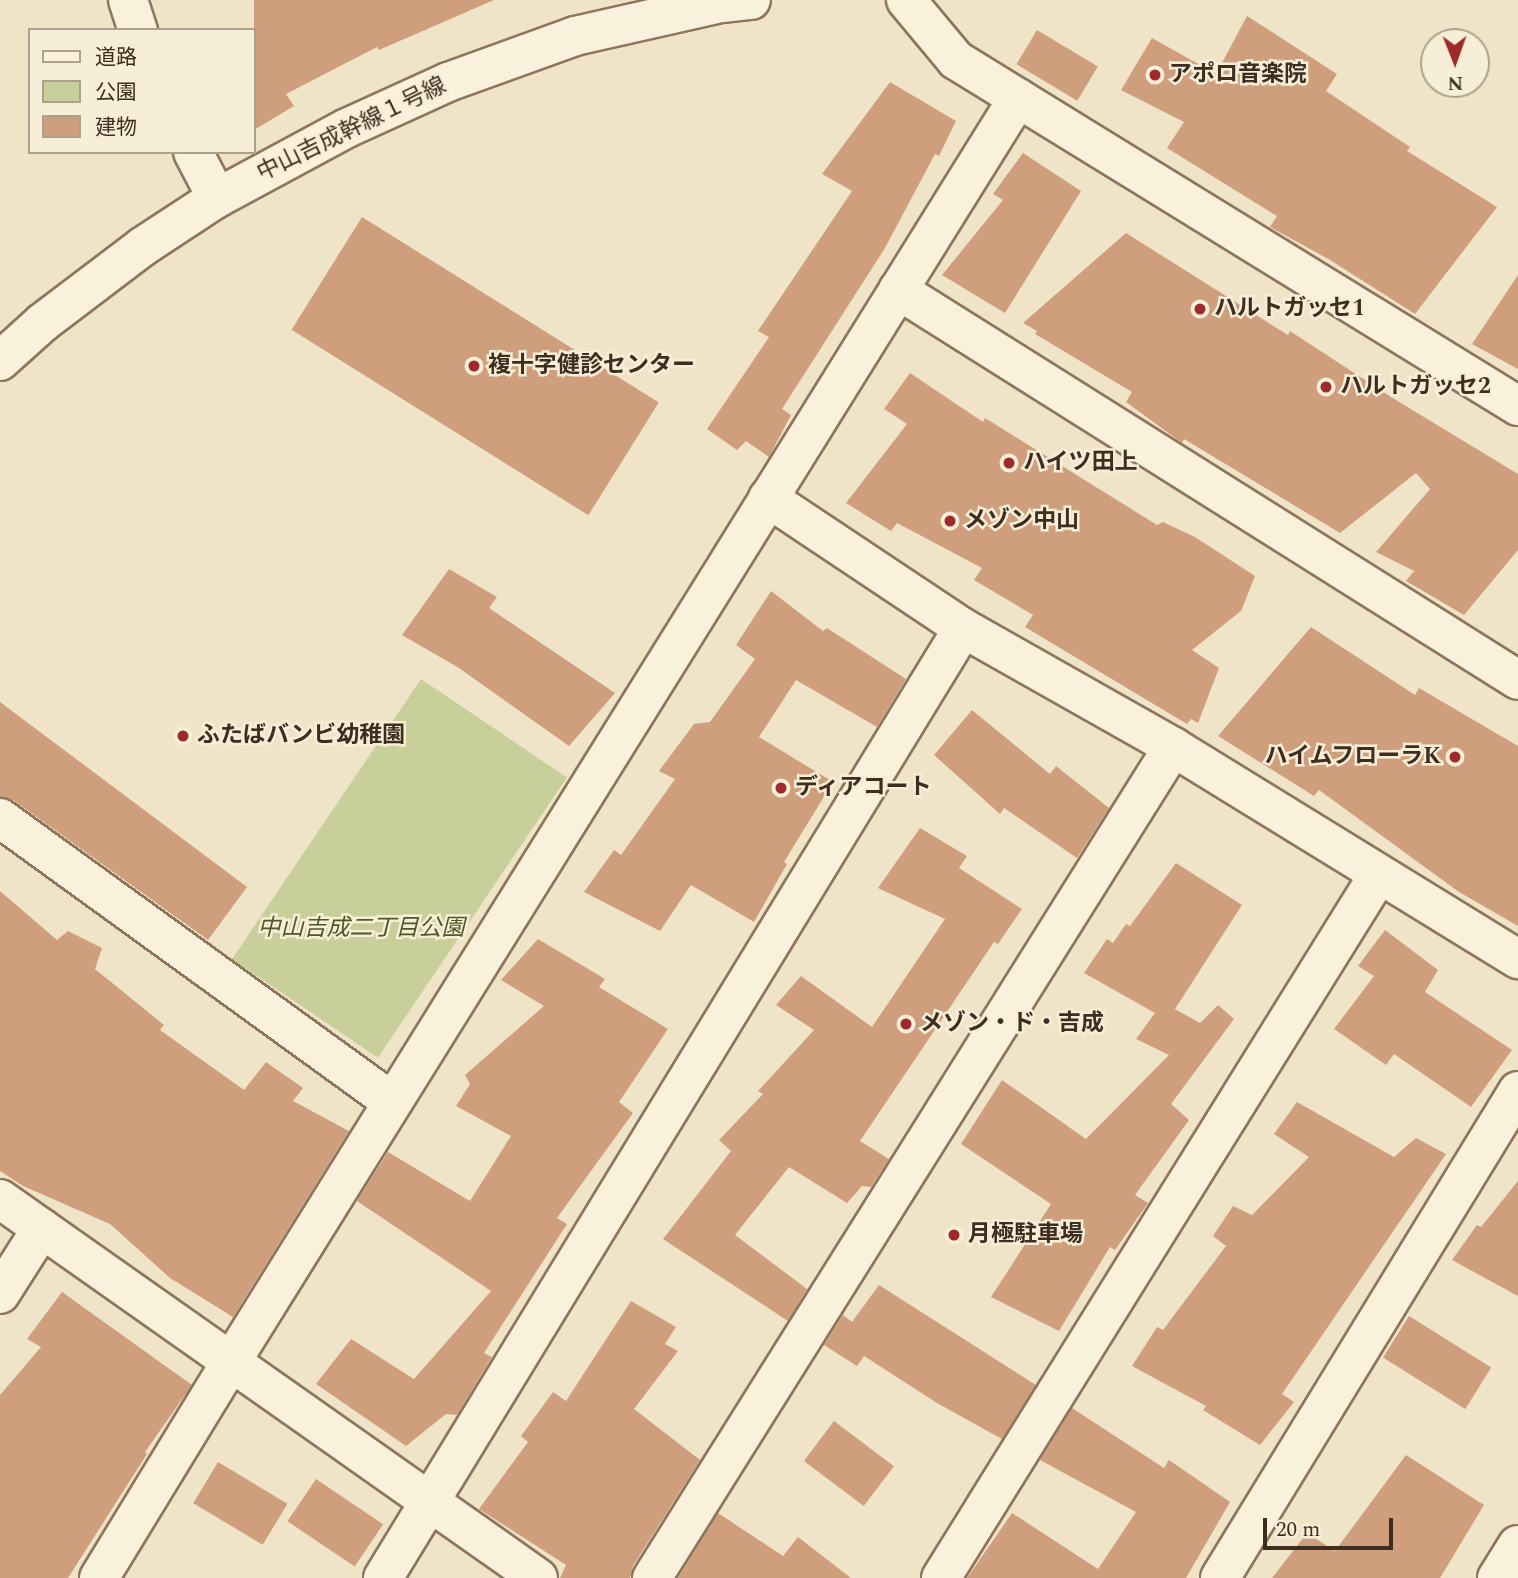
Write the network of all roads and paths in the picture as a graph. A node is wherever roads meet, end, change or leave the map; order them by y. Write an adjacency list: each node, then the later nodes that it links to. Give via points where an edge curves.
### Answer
1 (128, 0): 4 (street)
2 (751, 0): 7 (street, 中山吉成幹線１号線, via 575,36 448,82 347,128)
3 (906, 0): 5 (street, via 956,60)
4 (137, 28)
5 (1018, 99): 8 (street); 10 (street)
6 (194, 154): 7 (street)
7 (217, 198): 9 (street, 中山吉成幹線１号線, via 132,254)
8 (898, 290): 11 (street); 13 (street)
9 (0, 361)
10 (1518, 406)
11 (768, 498): 12 (street); 19 (street)
12 (963, 628): 14 (street); 24 (street)
13 (1518, 680)
14 (1173, 747): 16 (street); 29 (street)
15 (0, 818): 19 (street)
16 (1379, 874): 17 (street); 30 (street)
17 (1518, 959)
18 (1518, 1091): 31 (street)
19 (392, 1102): 23 (street)
20 (0, 1199): 21 (street)
21 (42, 1228): 22 (street); 23 (street)
22 (0, 1294)
23 (231, 1362): 24 (street); 26 (street)
24 (430, 1502): 27 (street); 28 (street)
25 (1518, 1545): 32 (street)
26 (99, 1578)
27 (383, 1578)
28 (538, 1578)
29 (652, 1578)
30 (941, 1578)
31 (1220, 1578)
32 (1497, 1578)

